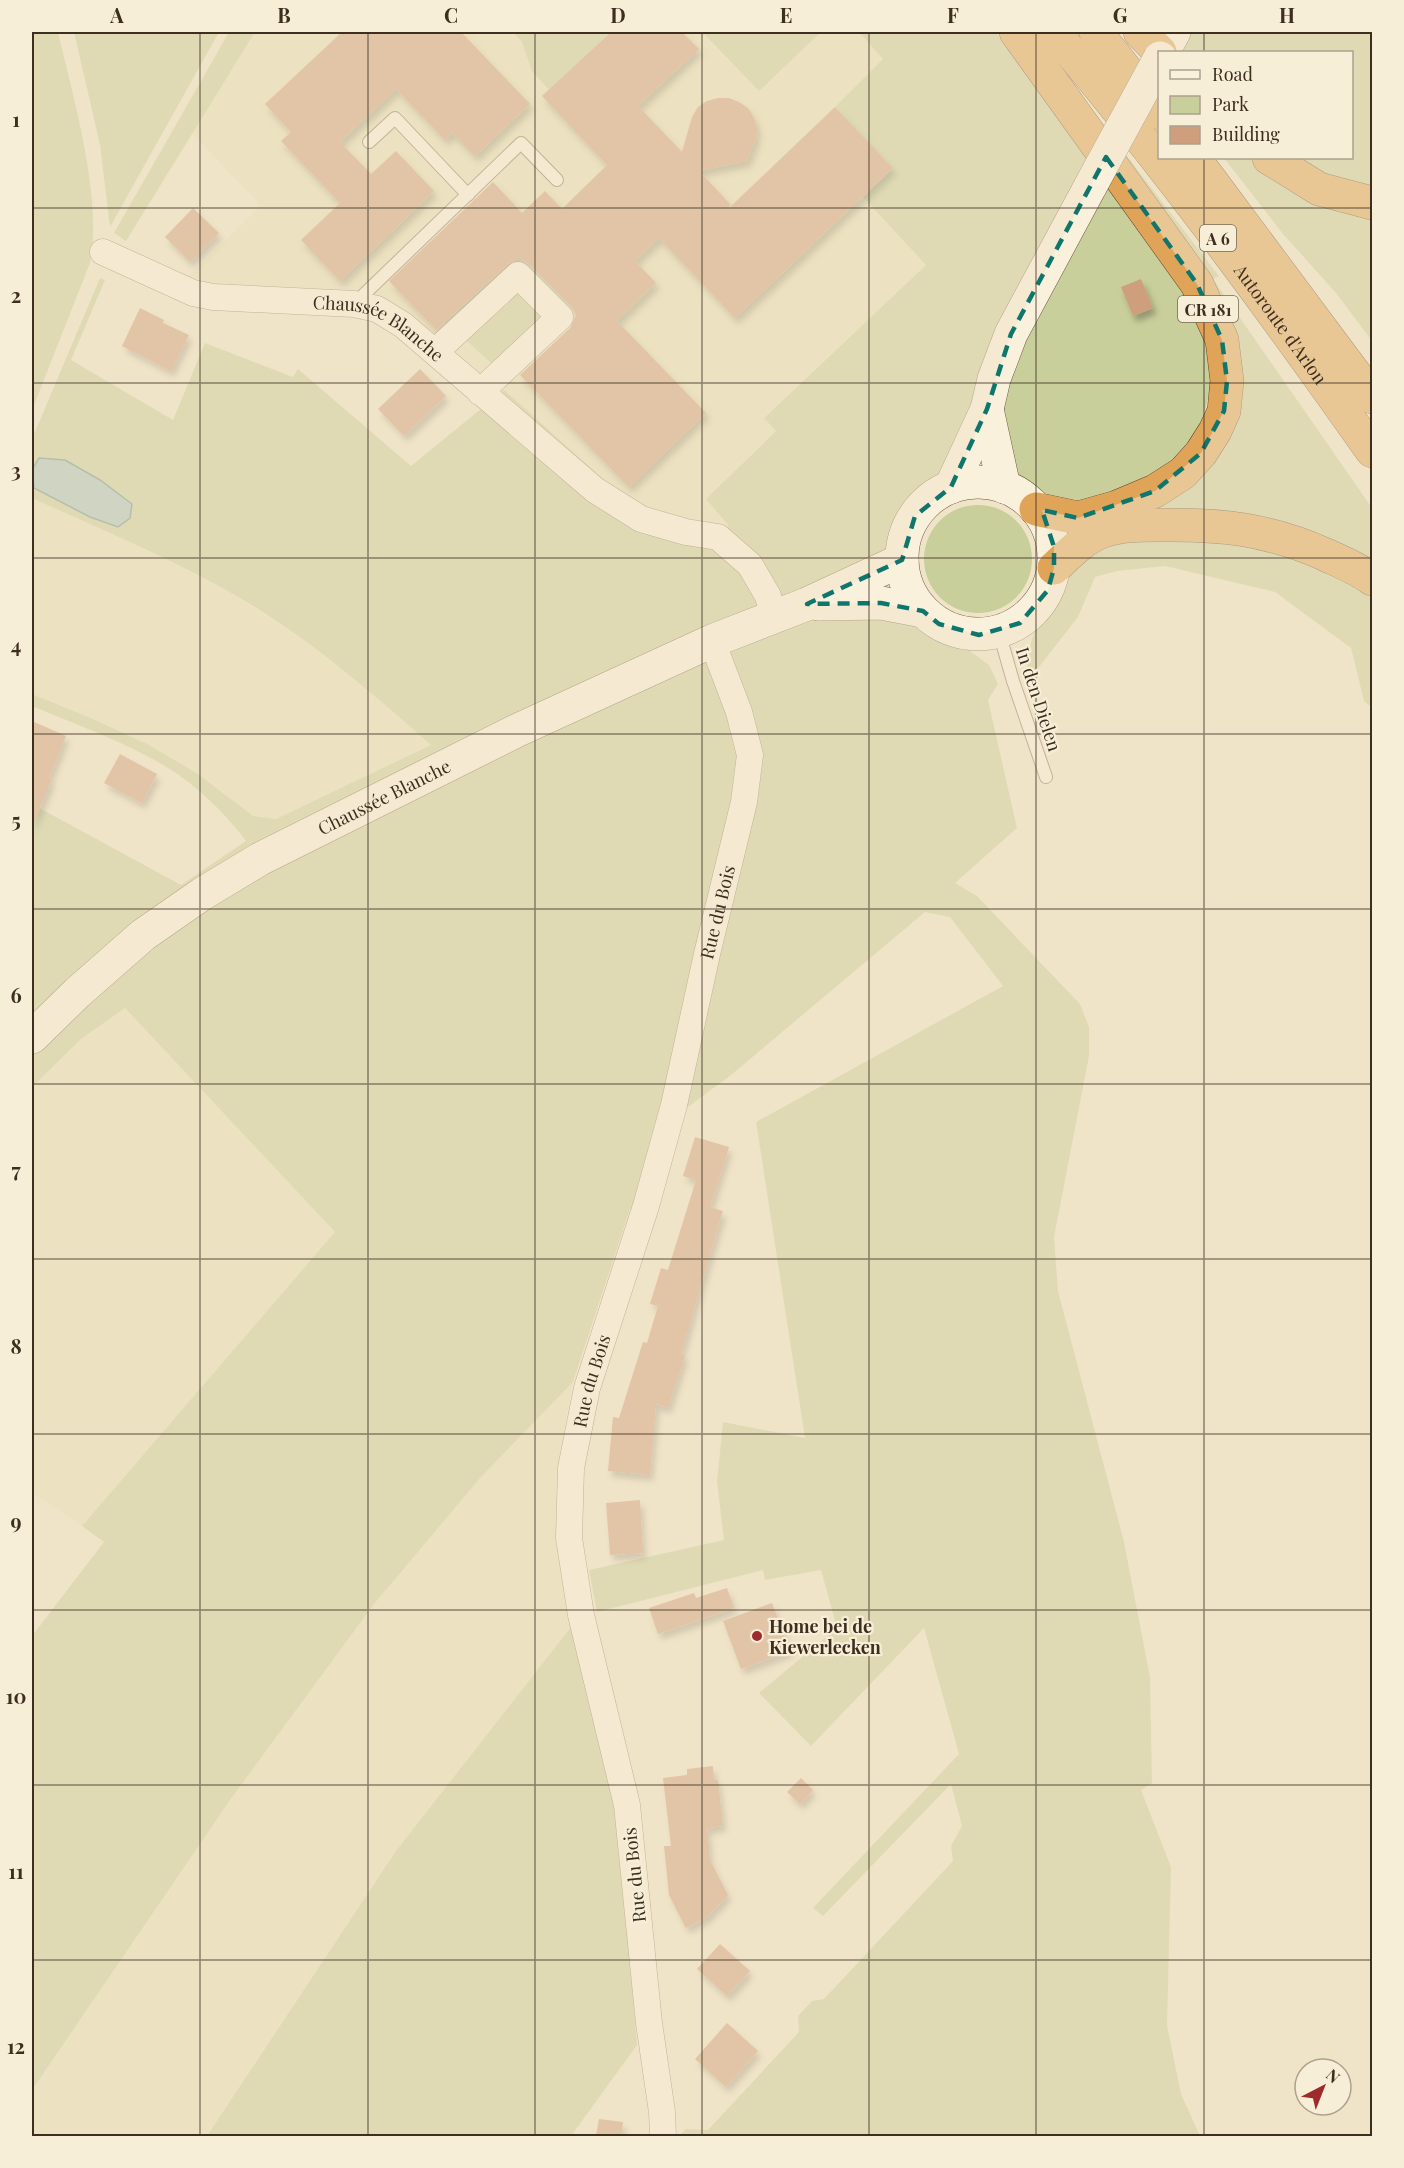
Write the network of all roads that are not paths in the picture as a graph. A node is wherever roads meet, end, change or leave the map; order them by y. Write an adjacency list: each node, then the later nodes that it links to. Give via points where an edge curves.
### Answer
1 (1016, 32): 25 (highway, CR 181, via 1197,284 1222,340 1227,381 1224,411 1215,431 1183,473 1155,491 1078,518)
2 (1054, 32): 22 (highway, Autoroute d'Arlon / A 6, via 1196,209)
3 (1096, 32): 9 (highway)
4 (1140, 32): 6 (highway)
5 (1174, 32): 7 (main road)
6 (1160, 51)
7 (1162, 51)
8 (1158, 62): 21 (main road, bridge, via 1011,334)
9 (1158, 110)
10 (369, 142): 14 (lane, via 395,118)
11 (1195, 159): 20 (highway, Autoroute d'Arlon / A 6)
12 (1271, 159): 15 (highway, via 1319,189)
13 (557, 180): 14 (lane, via 521,143)
14 (468, 195): 17 (lane)
15 (1372, 203)
16 (103, 252): 17 (street, Chaussée Blanche, via 193,293)
17 (354, 304): 18 (street, Chaussée Blanche, via 377,309)
18 (435, 352): 19 (street, Chaussée Blanche); 19 (street, via 518,275 560,317)
19 (480, 392): 31 (street, Chaussée Blanche, via 595,490 641,519 718,537 750,564 768,596)
20 (1372, 397)
21 (987, 410): 23 (main road); 24 (main road)
22 (1372, 451)
23 (951, 487): 24 (main road, via 987,483); 26 (main road, via 931,499 915,516 905,537)
24 (1004, 487): 25 (main road)
25 (1036, 509): 27 (main road, via 1048,526)
26 (902, 560): 29 (main road, Chaussée Blanche); 30 (main road, via 912,596)
27 (1054, 568): 28 (highway, via 1100,532 1130,526 1200,524 1249,529 1296,542 1359,569); 32 (main road, via 1048,590 1036,608 1020,623)
28 (1372, 579)
29 (807, 604): 30 (main road, via 881,603); 31 (main road, Chaussée Blanche)
30 (923, 611): 32 (main road, via 958,632)
31 (774, 617): 33 (main road, Chaussée Blanche)
32 (999, 632): 34 (lane, In den Dielen)
33 (712, 640): 35 (main road, Chaussée Blanche, via 519,730 260,860 143,935); 36 (street, Rue du Bois, via 740,712 750,755 744,802 674,1105 587,1388 571,1468 569,1538 581,1615 627,1805)
34 (1046, 777)
35 (32, 1037)
36 (663, 2136)

